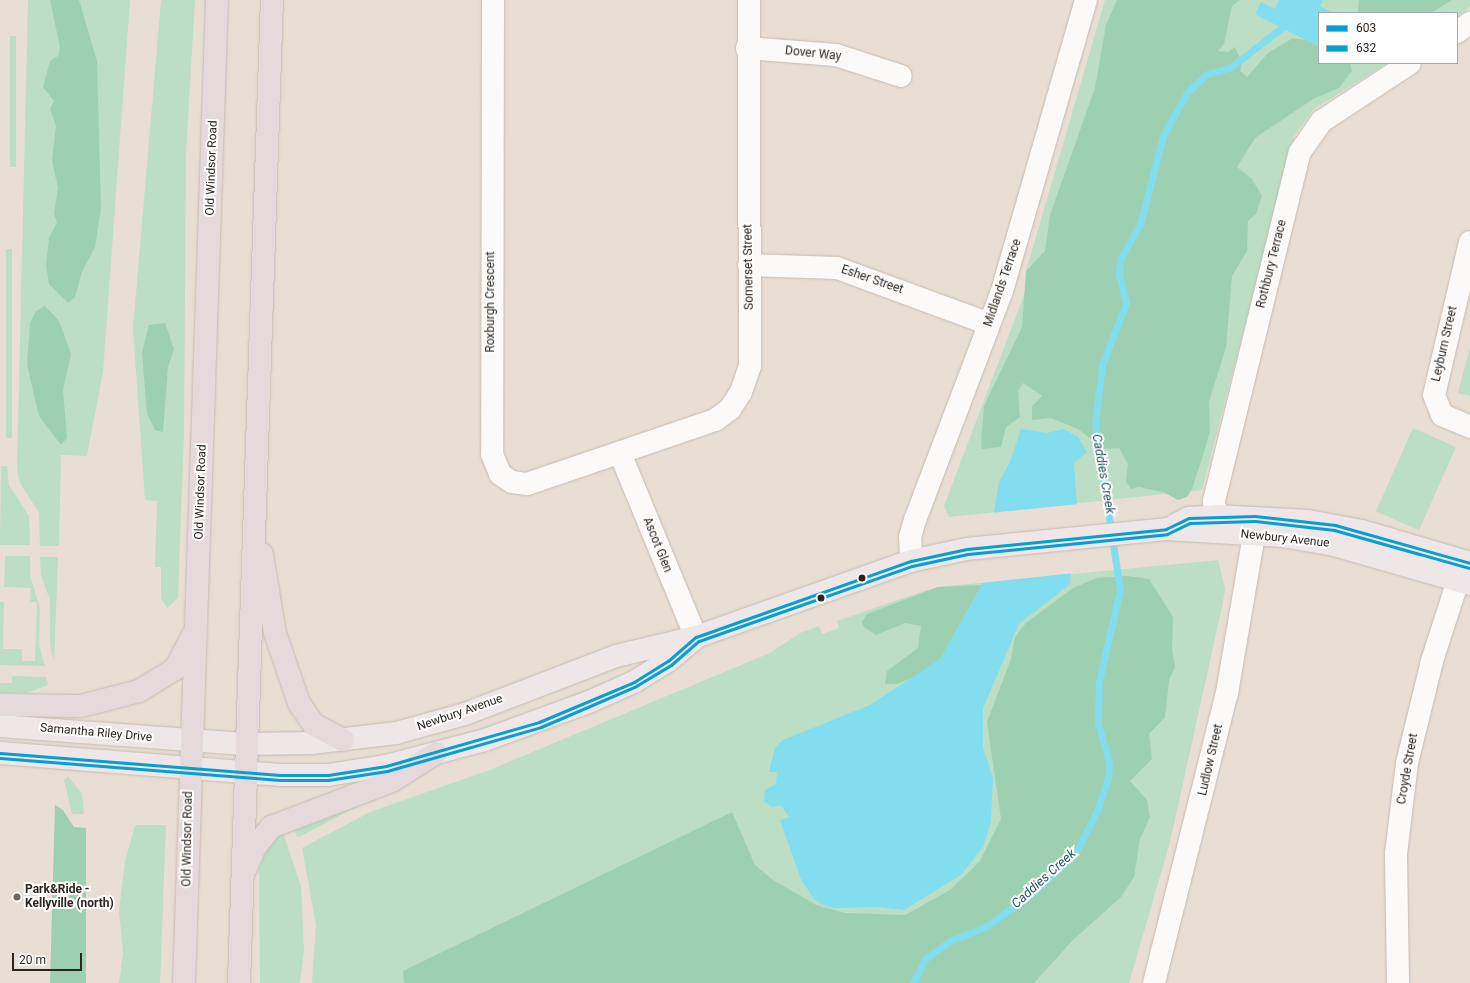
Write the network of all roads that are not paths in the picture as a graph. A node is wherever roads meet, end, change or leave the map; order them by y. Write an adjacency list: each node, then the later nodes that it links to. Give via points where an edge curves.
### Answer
1 (217, 0): 22 (highway, Old Windsor Road)
2 (272, 0): 19 (highway)
3 (493, 0): 15 (street, Roxburgh Crescent, via 493,462 506,478 527,484)
4 (749, 0): 8 (street, Somerset Street)
5 (1086, 0): 13 (street, Midlands Terrace, via 1020,232)
6 (1470, 23): 7 (street)
7 (1458, 31)
8 (747, 48): 10 (street, Dover Way, via 836,55); 12 (street, Somerset Street)
9 (1408, 64): 16 (street, Rothbury Terrace, via 1322,121 1300,152 1214,501)
10 (901, 76)
11 (1470, 242): 14 (street, Leyburn Street, via 1434,395 1442,415)
12 (749, 265): 13 (street, Esher Street, via 837,268); 15 (street, Somerset Street, via 750,366 736,402 716,420)
13 (989, 324): 20 (street, Midlands Terrace, via 915,520 910,537)
14 (1470, 427)
15 (620, 453): 23 (street, Ascot Glen)
16 (1216, 516): 17 (main road, Newbury Avenue, via 1189,518); 21 (main road, Newbury Avenue, via 1278,518 1335,526)
17 (1166, 529): 18 (main road, Newbury Avenue); 20 (main road, Newbury Avenue, via 950,552)
18 (1254, 535): 21 (main road, Newbury Avenue, via 1334,545); 36 (street, Ludlow Street, via 1227,693)
19 (254, 541): 26 (highway, via 268,574 275,633 299,703 313,724); 28 (highway)
20 (911, 561): 23 (main road, Newbury Avenue)
21 (1466, 572): 37 (street, Croyde Street, via 1418,710 1401,806 1395,893)
22 (196, 622): 24 (highway, via 175,670 139,691 81,706); 27 (highway, Old Windsor Road)
23 (696, 638): 26 (main road, Newbury Avenue, via 609,659 437,723 396,734); 30 (main road, Newbury Avenue, via 668,661 634,682 539,722)
24 (0, 705)
25 (0, 726): 27 (main road, Samantha Riley Drive)
26 (343, 740): 28 (main road, Newbury Avenue)
27 (191, 741): 28 (main road, Newbury Avenue); 31 (highway, Old Windsor Road)
28 (247, 744): 32 (highway)
29 (0, 753): 31 (main road)
30 (436, 753): 32 (main road, Newbury Avenue, via 386,766 328,775); 33 (highway, via 392,781 271,827 254,847)
31 (189, 771): 32 (main road, Newbury Avenue); 34 (highway, Old Windsor Road)
32 (246, 774): 33 (highway)
33 (242, 883): 35 (highway)
34 (184, 983)
35 (239, 983)
36 (1154, 983)
37 (1398, 983)

